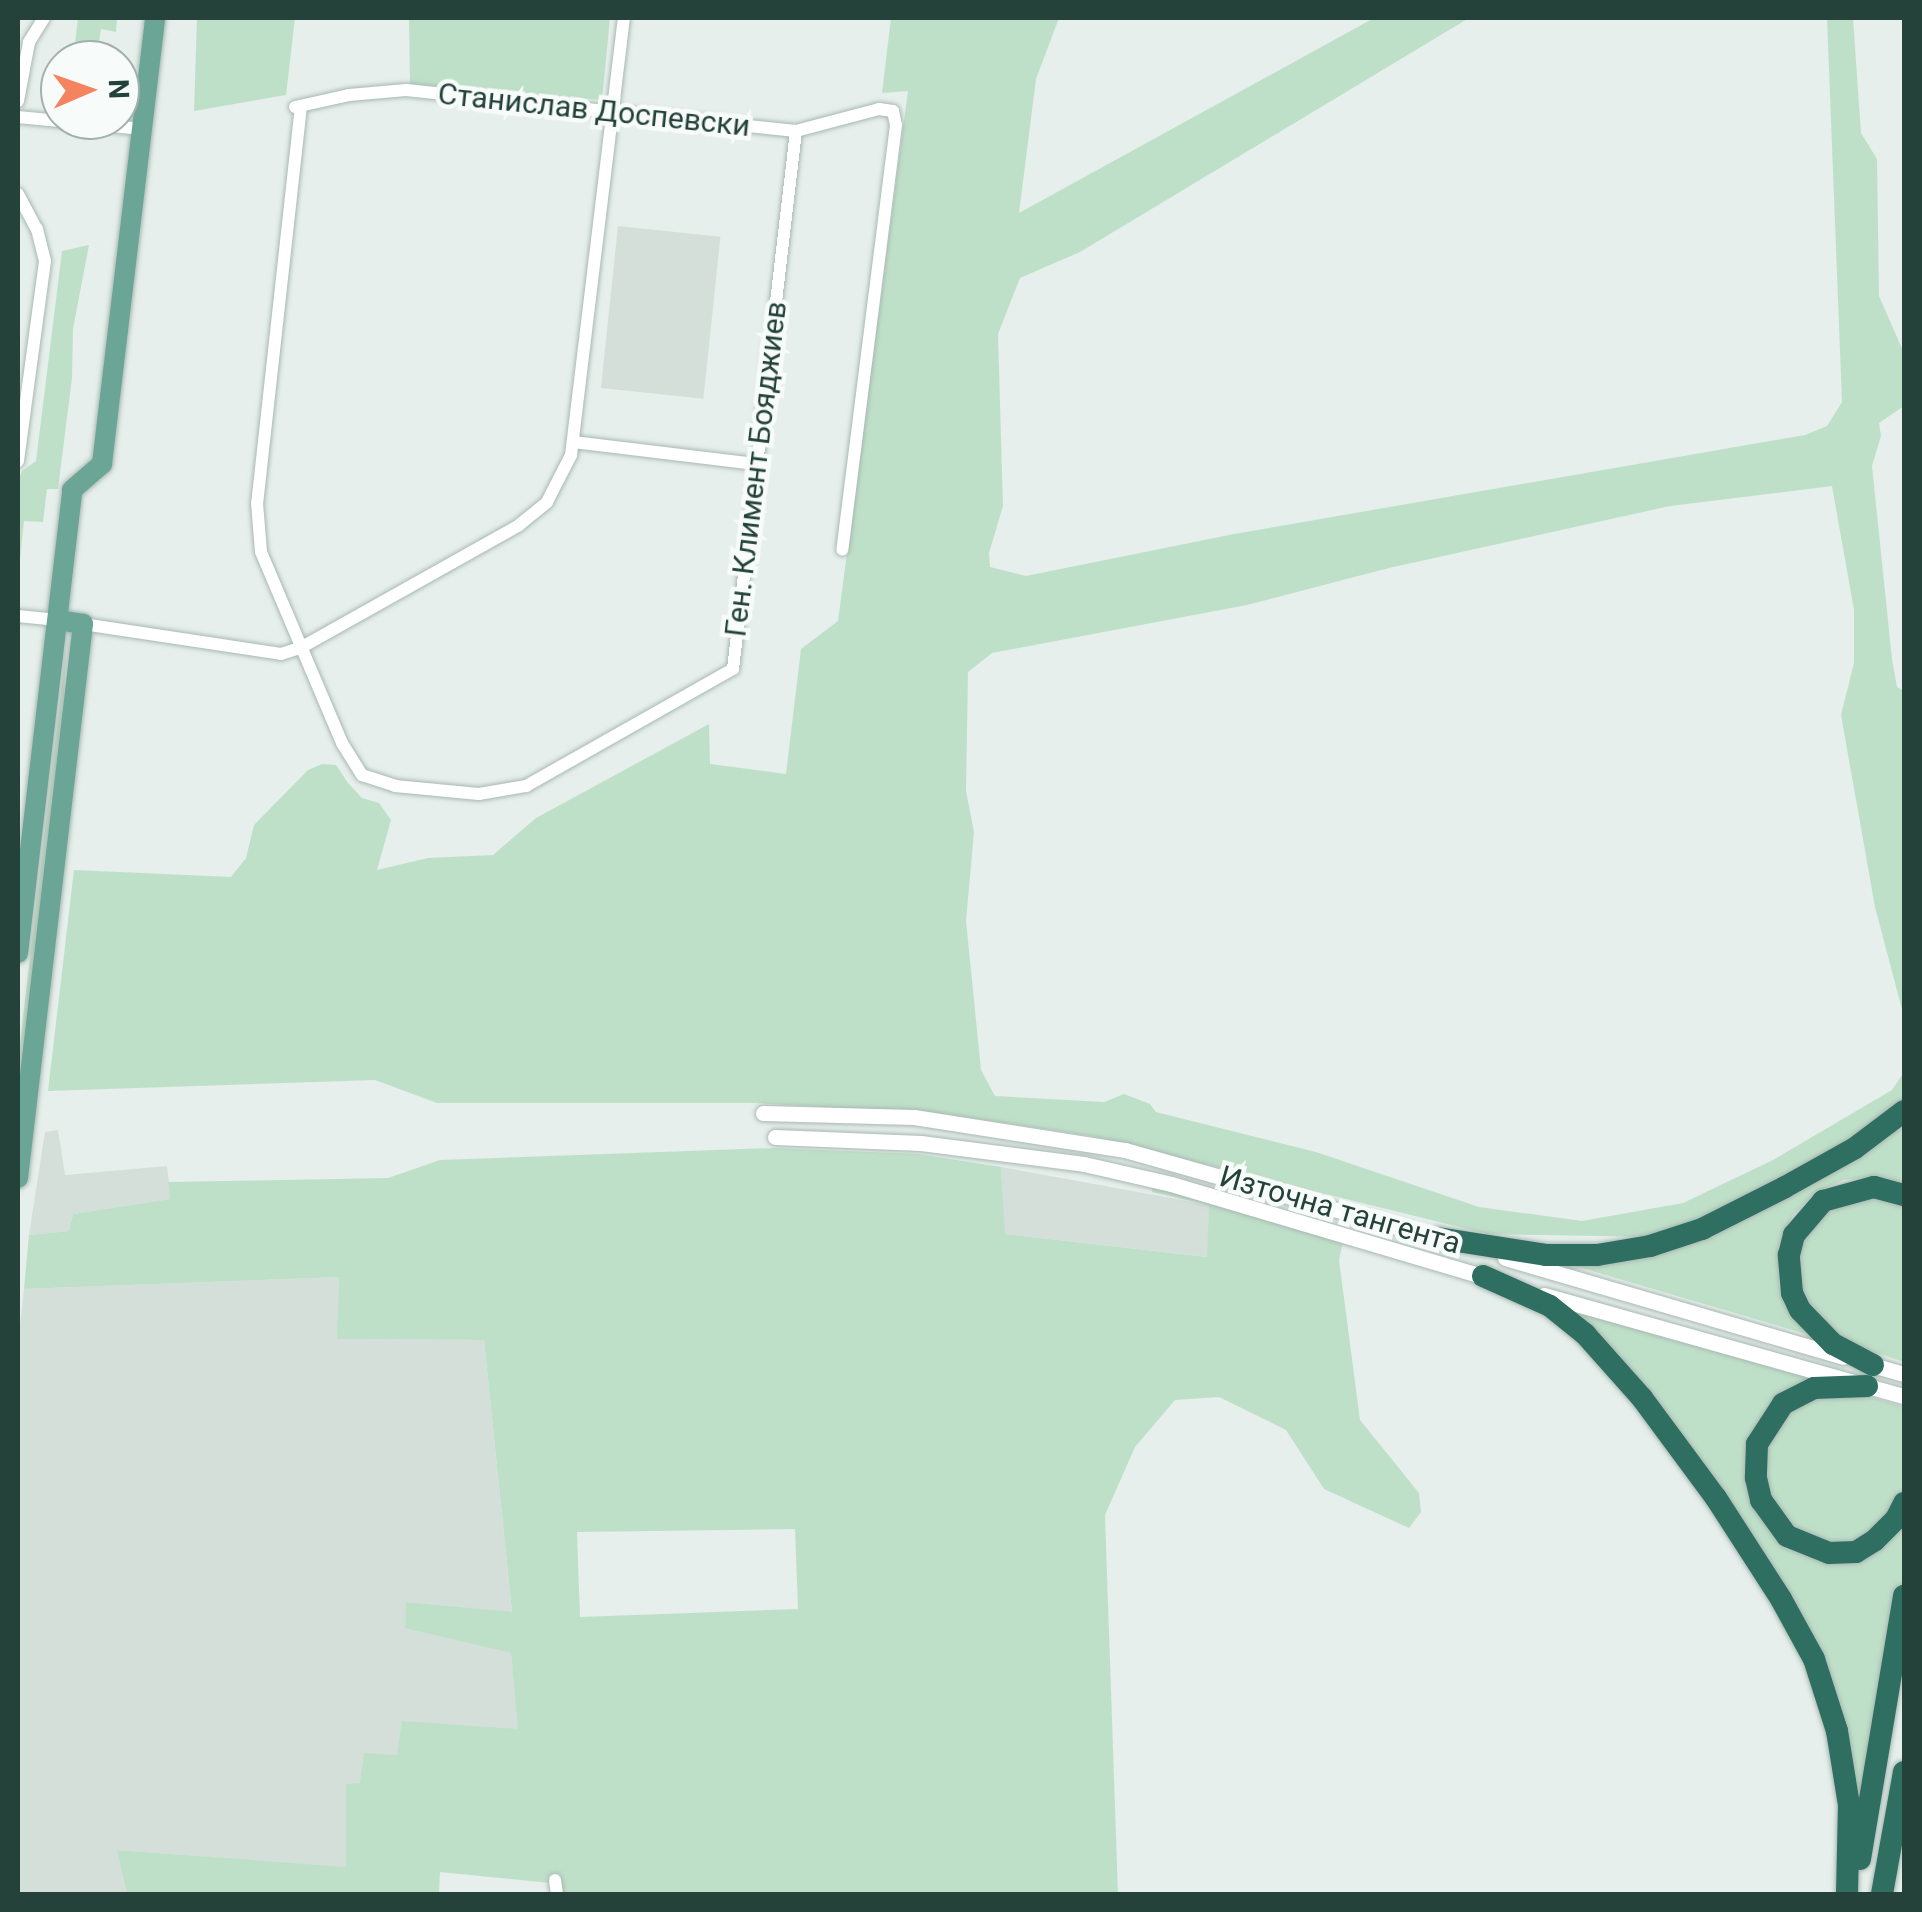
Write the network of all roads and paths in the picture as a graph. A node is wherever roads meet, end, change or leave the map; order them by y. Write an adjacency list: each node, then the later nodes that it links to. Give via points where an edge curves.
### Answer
1 (44, 18): 4 (street, via 28,42)
2 (154, 18): 8 (main road)
3 (624, 18): 6 (street)
4 (18, 101)
5 (297, 107): 6 (street, Станислав Доспевски, via 406,90); 20 (street, Ген. Климент Бояджиев, via 257,503 261,552)
6 (613, 111): 9 (street, Станислав Доспевски); 13 (street)
7 (18, 117): 8 (street)
8 (142, 129): 18 (main road, via 102,464 72,490)
9 (796, 132): 15 (street, Ген. Климент Бояджиев); 16 (street, Станислав Доспевски, via 879,109 893,111 896,125)
10 (18, 194): 12 (street, via 46,261)
11 (18, 357): 12 (street)
12 (33, 359): 14 (street)
13 (573, 442): 15 (street); 20 (street, via 558,488 534,514)
14 (18, 461)
15 (756, 464): 20 (street, Ген. Климент Бояджиев, via 732,669 526,786 479,794 369,780 352,765)
16 (842, 550)
17 (18, 616): 18 (street)
18 (58, 620): 19 (main road); 21 (main road)
19 (83, 624): 20 (street, via 269,656); 25 (main road)
20 (302, 647)
21 (18, 953)
22 (1904, 1112): 27 (highway, via 1785,1186 1702,1229 1650,1246 1546,1255)
23 (764, 1113): 27 (street, Източна тангента, via 914,1117 1125,1150)
24 (774, 1137): 28 (street, Източна тангента, via 921,1143 1084,1164)
25 (18, 1178)
26 (1904, 1195): 30 (highway, via 1874,1187 1823,1200 1794,1234 1789,1254 1800,1310)
27 (1438, 1238): 30 (street, Източна тангента)
28 (1483, 1276): 30 (street, Източна тангента); 36 (highway, via 1550,1306 1585,1334 1716,1498 1781,1600 1814,1660 1837,1731 1849,1805)
29 (1904, 1374): 30 (street, Източна тангента)
30 (1870, 1376): 31 (street, Източна тангента); 32 (highway, via 1814,1388 1783,1404 1757,1444 1761,1500 1787,1536 1829,1553 1856,1552 1875,1540)
31 (1904, 1396)
32 (1904, 1503)
33 (1904, 1596): 36 (highway)
34 (1904, 1772): 37 (highway)
35 (1904, 1860): 38 (highway)
36 (1850, 1894)
37 (1882, 1894)
38 (1893, 1894)

